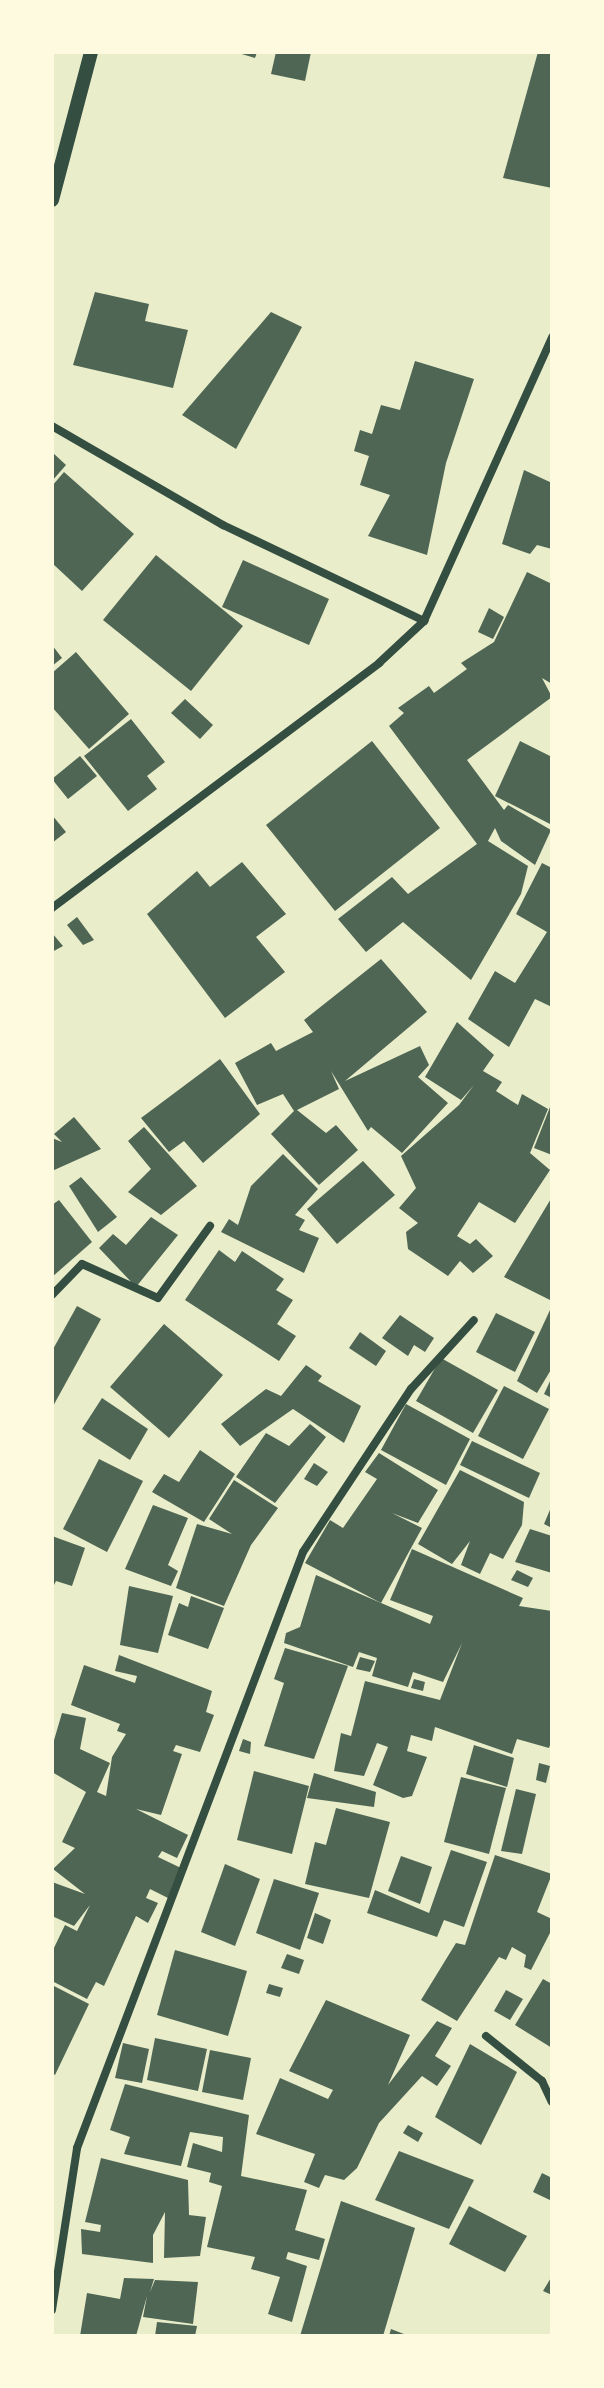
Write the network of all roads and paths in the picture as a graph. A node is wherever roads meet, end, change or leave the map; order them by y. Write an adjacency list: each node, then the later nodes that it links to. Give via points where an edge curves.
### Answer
1 (91, 52): 2 (street)
2 (52, 200)
3 (552, 337): 5 (street)
4 (52, 426): 5 (street, via 223,525)
5 (424, 621): 6 (street, via 379,663)
6 (53, 908)
7 (210, 1226): 8 (street, via 158,1298 82,1264)
8 (52, 1295)
9 (474, 1320): 12 (street, via 404,1398 303,1552 77,2148)
10 (486, 2036): 11 (street, via 542,2081)
11 (552, 2102)
12 (52, 2310)

